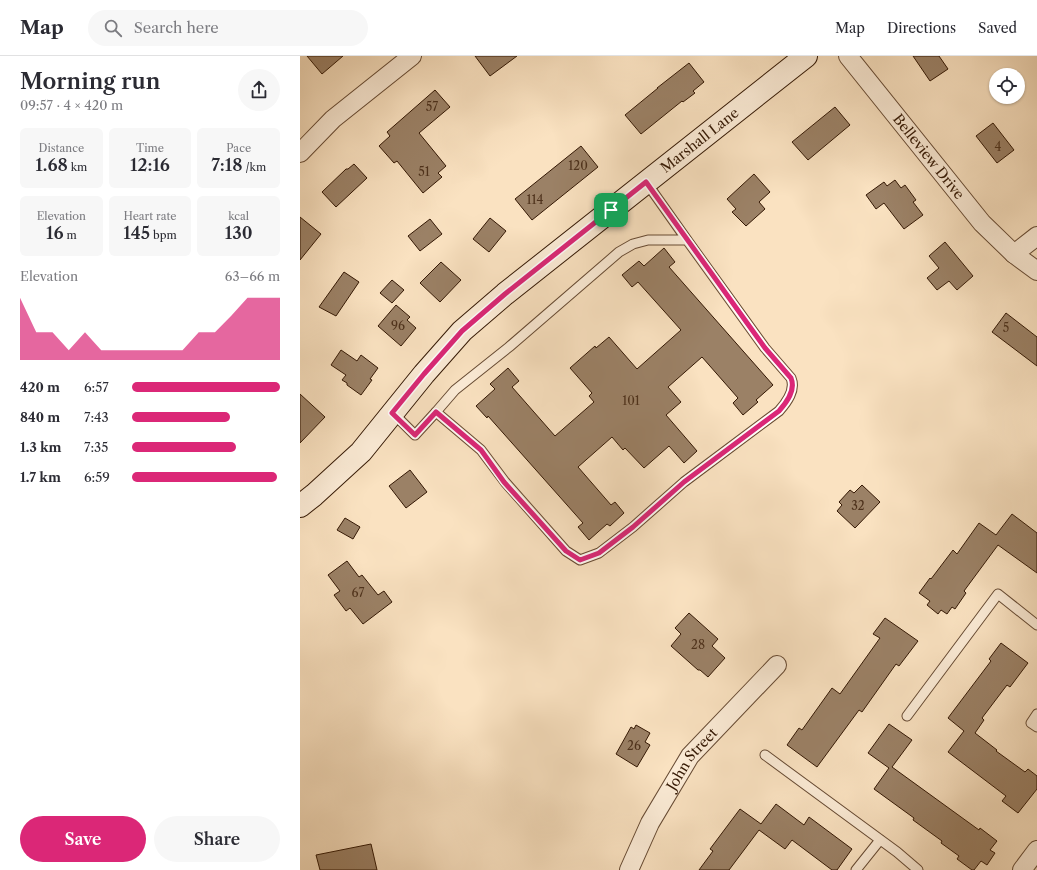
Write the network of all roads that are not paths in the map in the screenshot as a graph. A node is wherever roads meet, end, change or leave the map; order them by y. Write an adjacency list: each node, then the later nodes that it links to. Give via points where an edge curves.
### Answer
1 (412, 56): 4 (street, via 333,119)
2 (806, 56): 5 (street, Marshall Lane)
3 (848, 56): 8 (street, Belleview Drive, via 982,223)
4 (300, 154)
5 (646, 182): 7 (lane); 11 (street, Marshall Lane, via 462,331)
6 (1037, 236): 8 (street)
7 (687, 240): 10 (lane, via 648,240 633,244 619,252 455,390); 10 (lane, via 765,348 791,378 792,388 779,411 684,482 599,553 580,560 566,551 504,482 481,450)
8 (1014, 254): 9 (street, Belleview Drive)
9 (1037, 271)
10 (436, 412): 11 (lane, via 415,435)
11 (392, 413): 12 (street, Marshall Lane, via 362,452)
12 (300, 506)
13 (1037, 625): 16 (lane, via 998,594)
14 (777, 665): 21 (street, John Street, via 690,756 650,823)
15 (1037, 714): 17 (lane, via 1031,723)
16 (907, 716)
17 (1037, 727)
18 (765, 755): 19 (lane)
19 (880, 840): 22 (lane); 23 (lane)
20 (1037, 850): 24 (street)
21 (629, 870)
22 (856, 870)
23 (918, 870)
24 (1022, 870)

